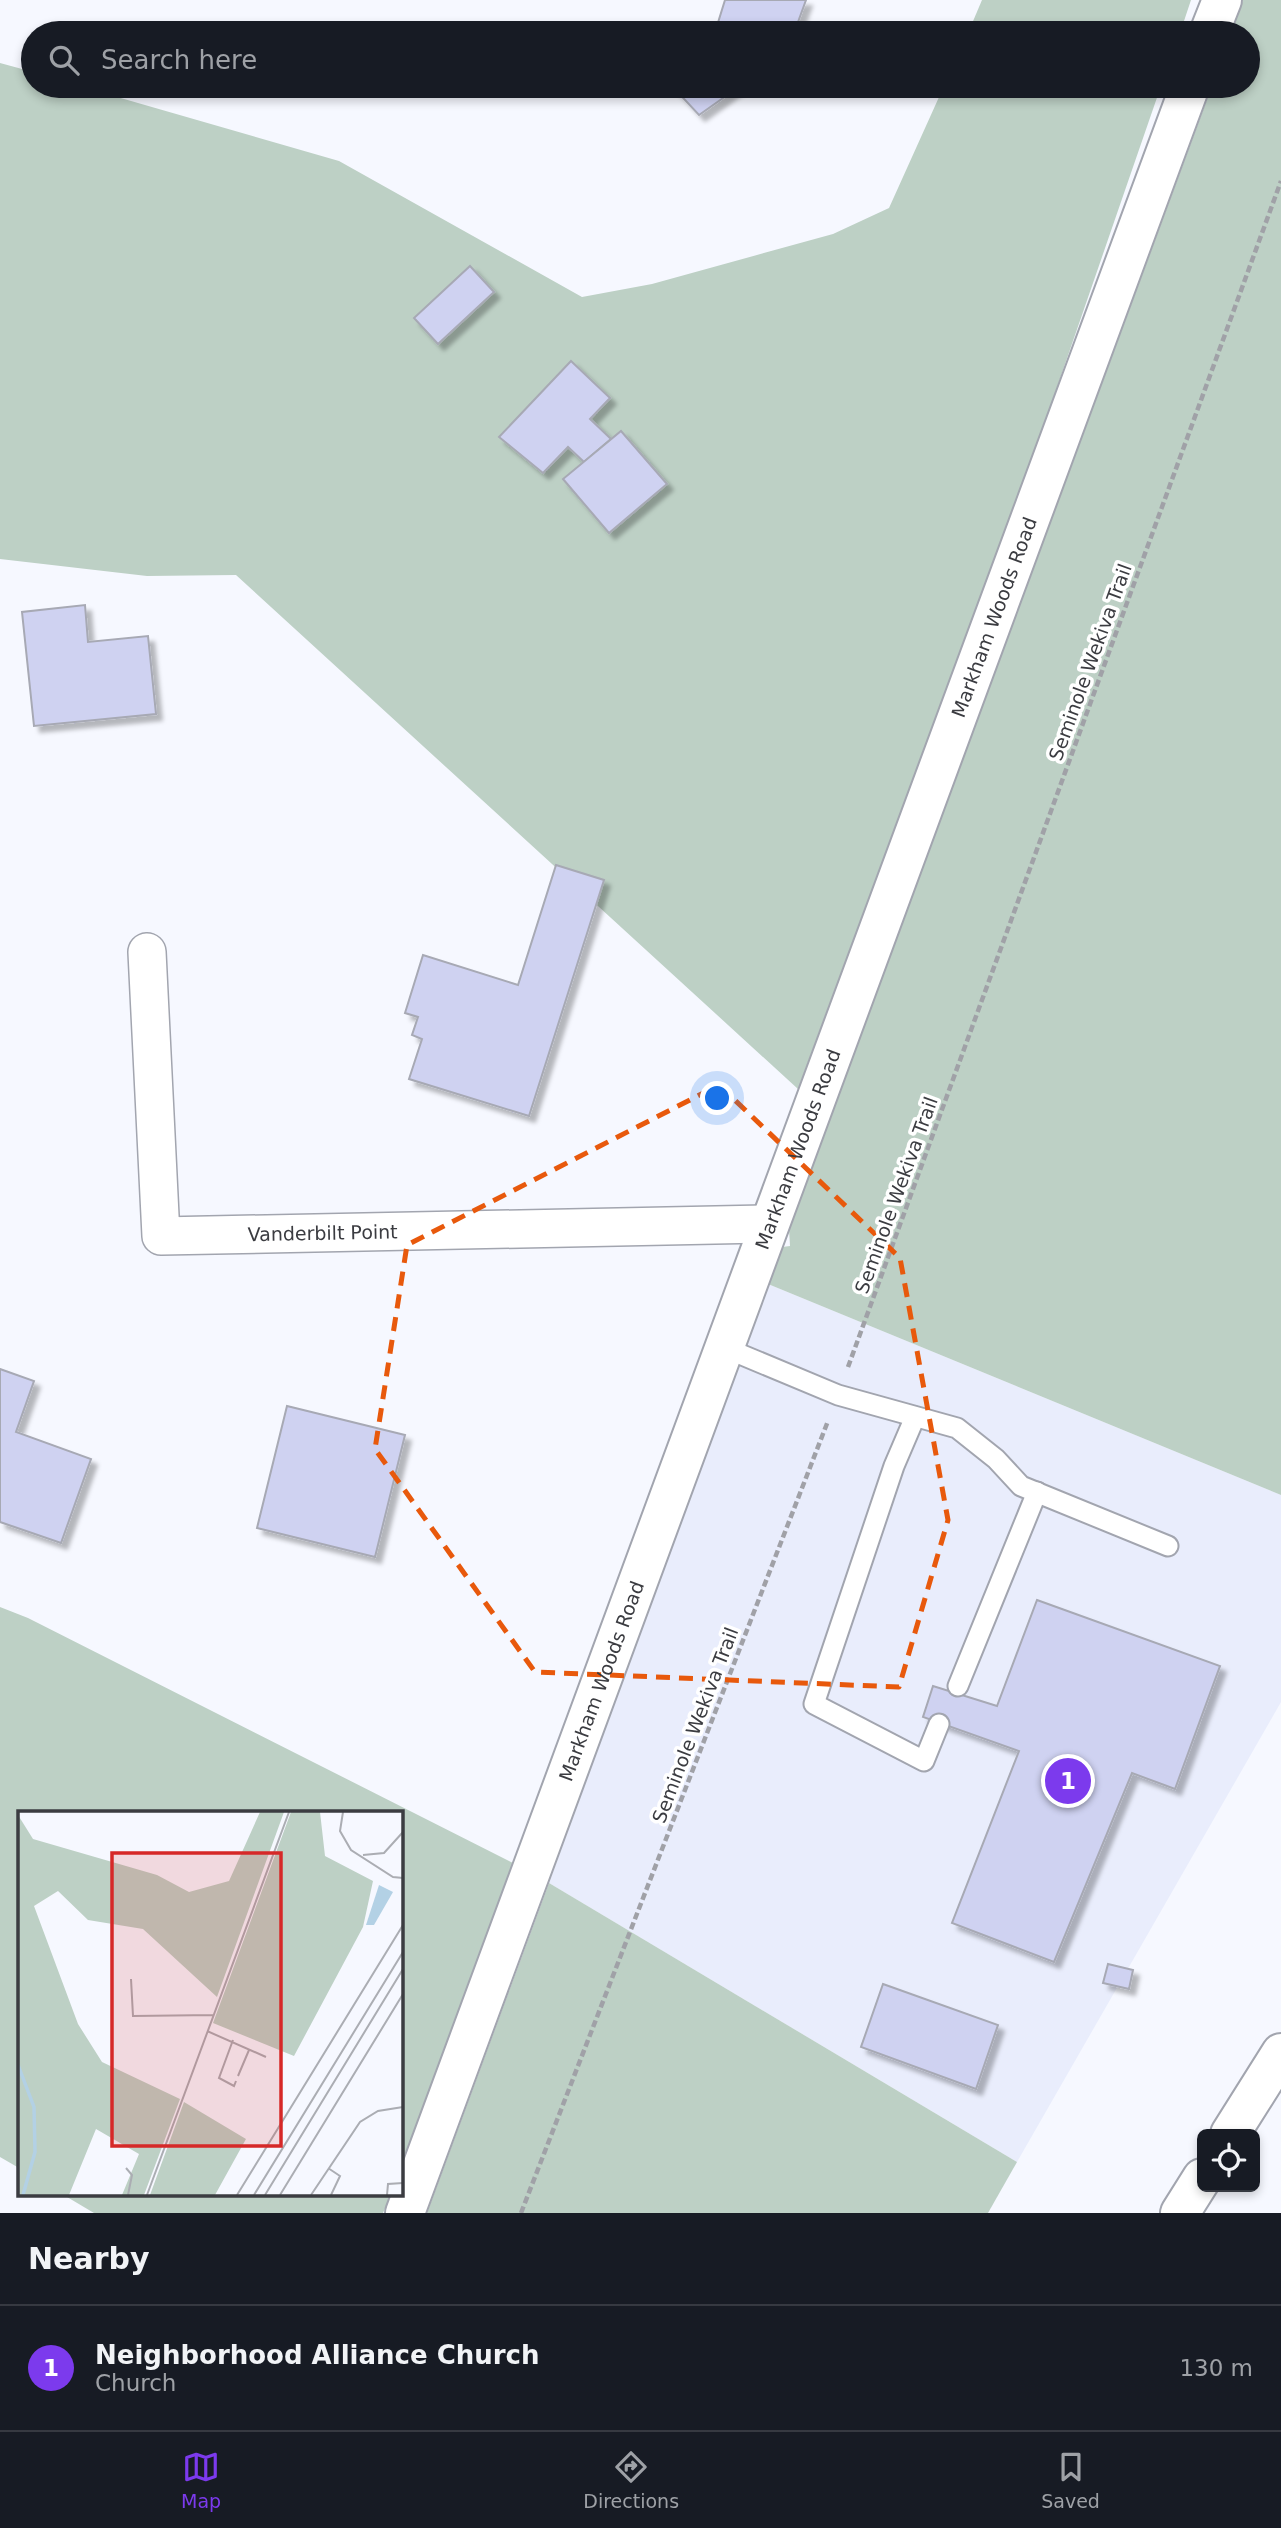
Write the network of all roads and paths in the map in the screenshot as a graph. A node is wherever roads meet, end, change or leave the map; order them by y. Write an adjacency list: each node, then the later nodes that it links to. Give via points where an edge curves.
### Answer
1 (1222, 0): 2 (main road)
2 (1214, 21)
3 (1186, 98): 6 (main road, Markham Woods Road)
4 (1281, 181): 8 (path, Seminole Wekiva Trail)
5 (147, 952): 6 (street, Vanderbilt Point, via 161,1236)
6 (769, 1224): 7 (main road, Markham Woods Road)
7 (723, 1347): 8 (lane); 17 (main road, Markham Woods Road)
8 (838, 1395): 9 (lane); 18 (path, Seminole Wekiva Trail)
9 (915, 1417): 10 (lane, via 957,1428 1021,1486); 13 (lane, via 894,1466 814,1704 924,1761)
10 (1037, 1492): 11 (lane); 12 (lane)
11 (1168, 1546)
12 (958, 1686)
13 (939, 1724)
14 (1281, 2053): 15 (main road)
15 (1233, 2129)
16 (1197, 2186): 19 (main road)
17 (405, 2213)
18 (521, 2213)
19 (1180, 2213)

